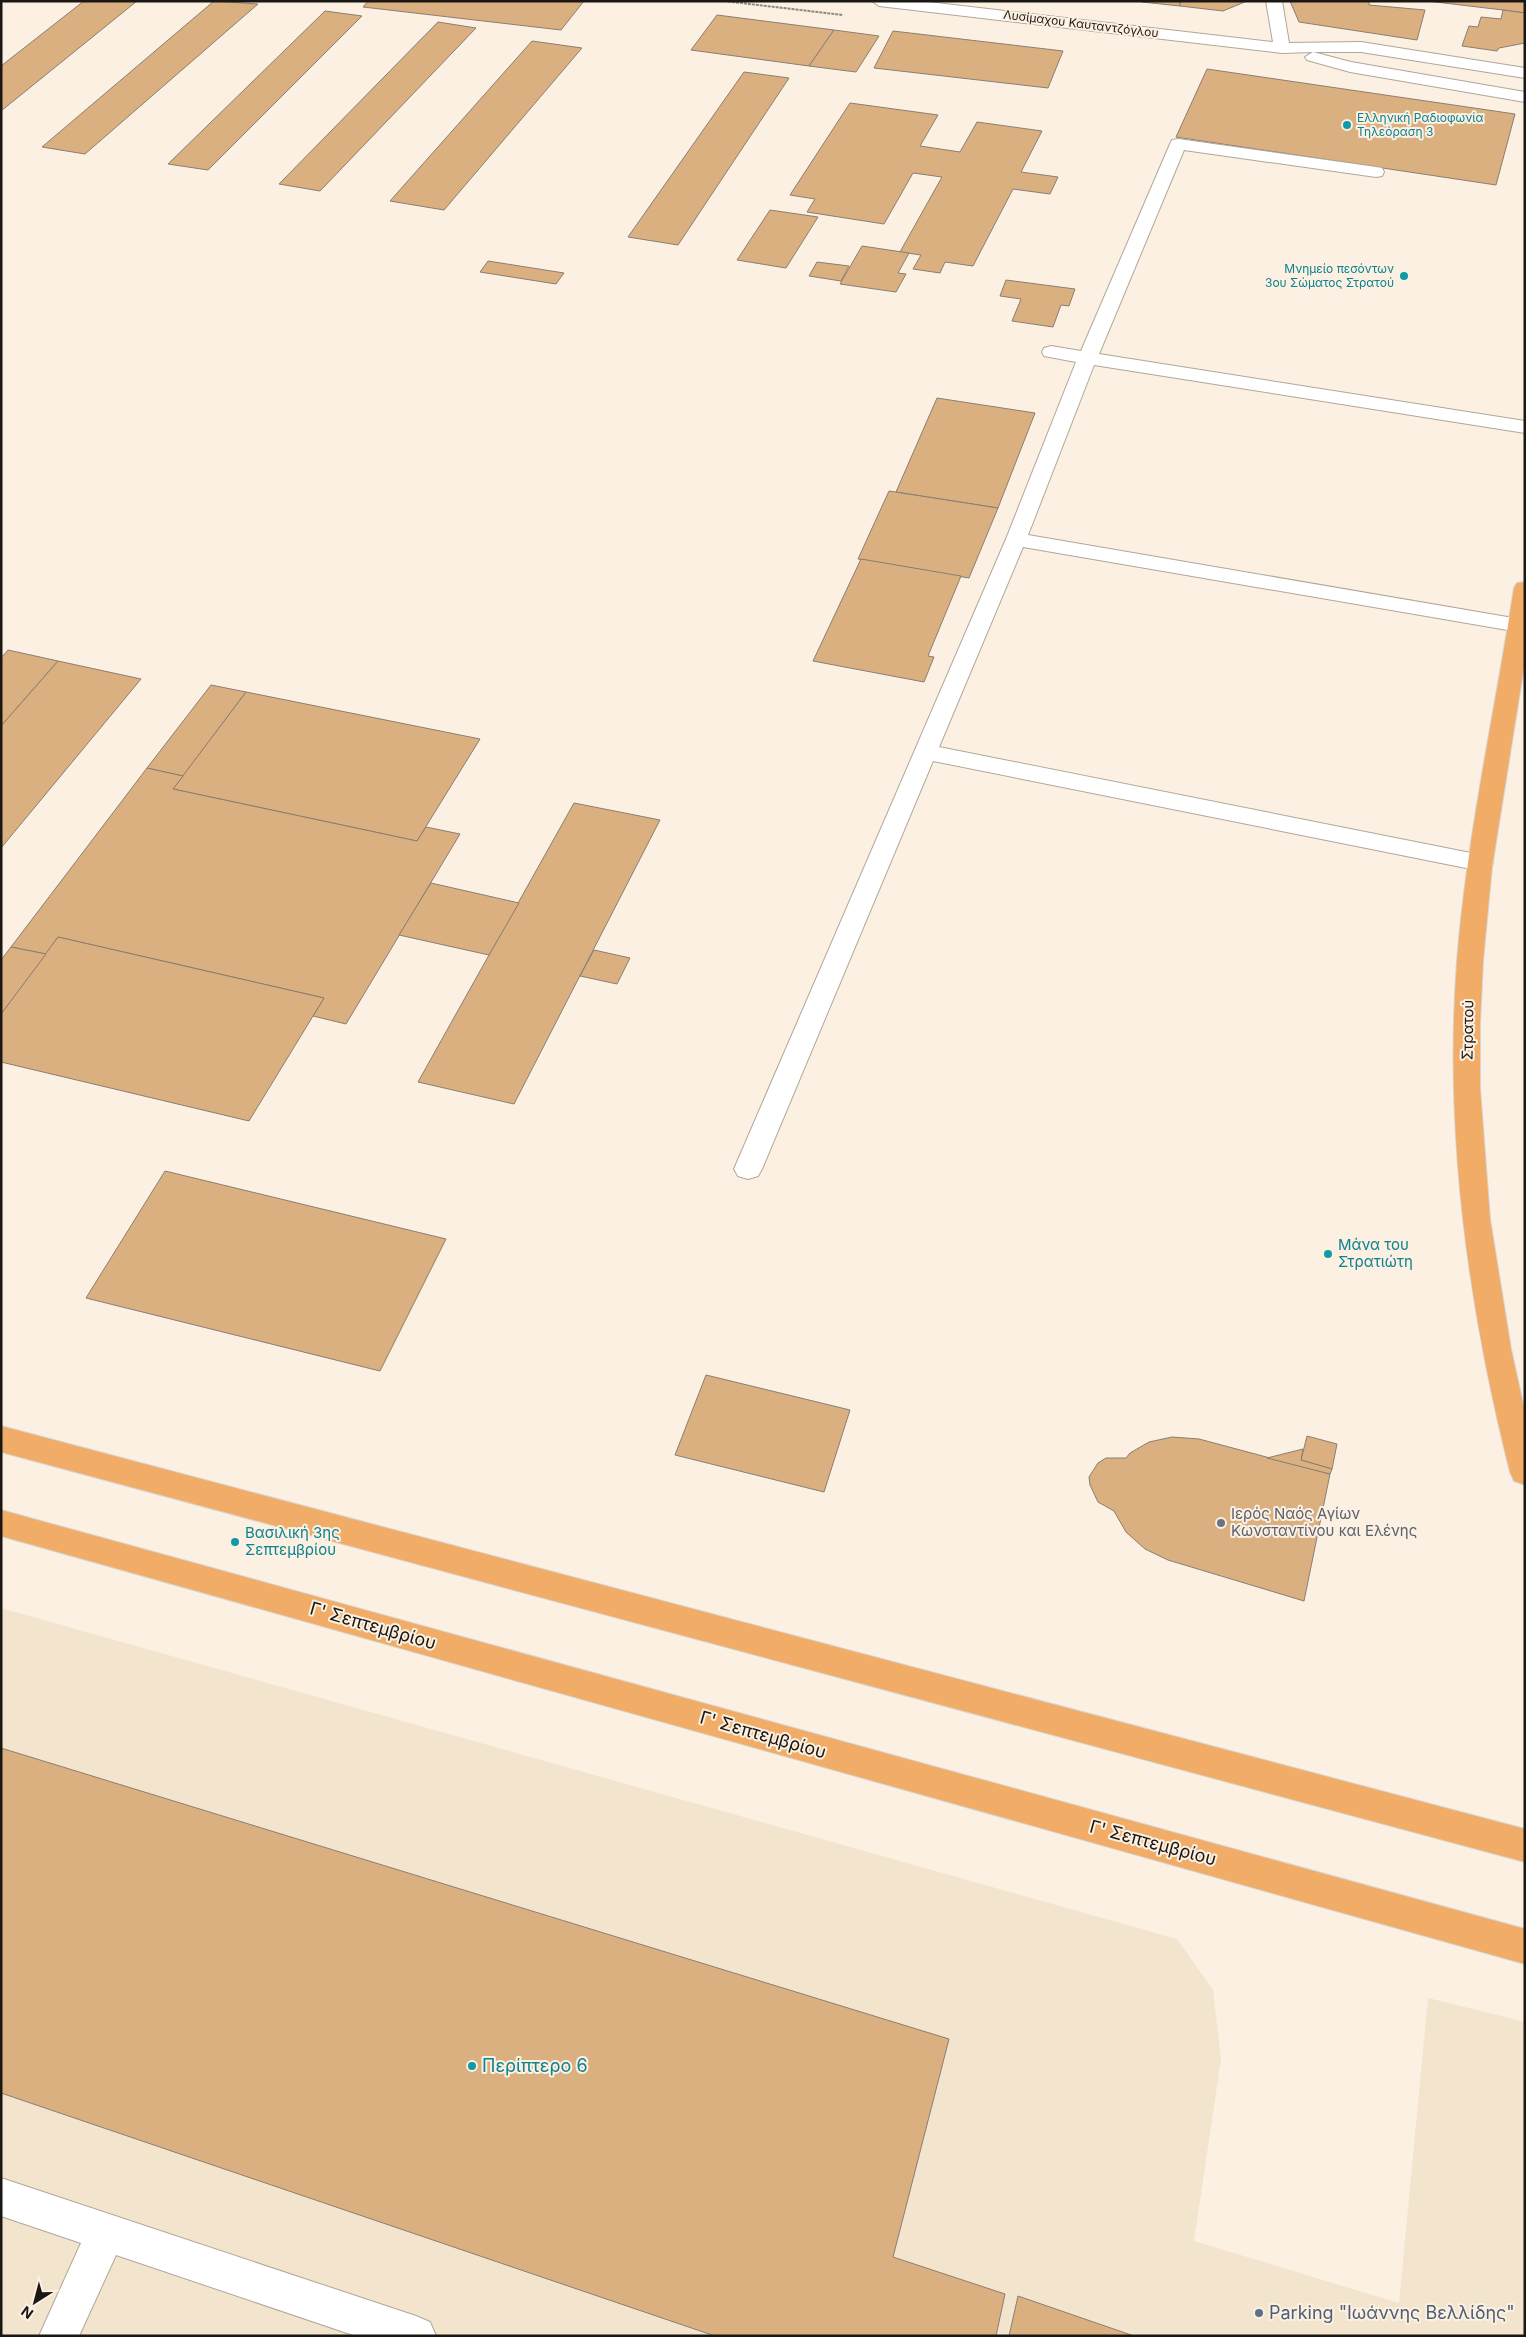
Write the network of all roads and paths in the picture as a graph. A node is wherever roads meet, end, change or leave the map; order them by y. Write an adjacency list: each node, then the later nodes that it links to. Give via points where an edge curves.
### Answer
1 (879, 1): 3 (street, Λυσίμαχου Καυταντζόγλου)
2 (1274, 1): 4 (street)
3 (1012, 9): 4 (street, Λυσίμαχου Καυταντζόγλου)
4 (1282, 48): 5 (street, Λυσίμαχου Καυταντζόγλου, via 1361,47); 6 (street, Λυσίμαχου Καυταντζόγλου, via 1350,67)
5 (1525, 73)
6 (1525, 97)
7 (1376, 172): 9 (street, via 1178,144)
8 (1051, 352): 9 (street)
9 (1087, 359): 10 (street); 11 (street)
10 (1525, 427)
11 (1016, 539): 13 (street); 14 (street)
12 (1525, 588): 13 (main road, Στρατού)
13 (1522, 626): 15 (main road, Στρατού)
14 (926, 752): 15 (street); 16 (street)
15 (1481, 863): 18 (main road, Στρατού, via 1470,963 1467,1028 1471,1154 1485,1286 1505,1393)
16 (748, 1170)
17 (1, 1439): 20 (main road)
18 (1525, 1472)
19 (1, 1523): 21 (main road, Γ' Σεπτεμβρίου)
20 (1525, 1846)
21 (1525, 1947)
22 (1, 2197): 23 (street)
23 (106, 2232): 24 (street); 25 (street)
24 (58, 2336)
25 (416, 2336)

